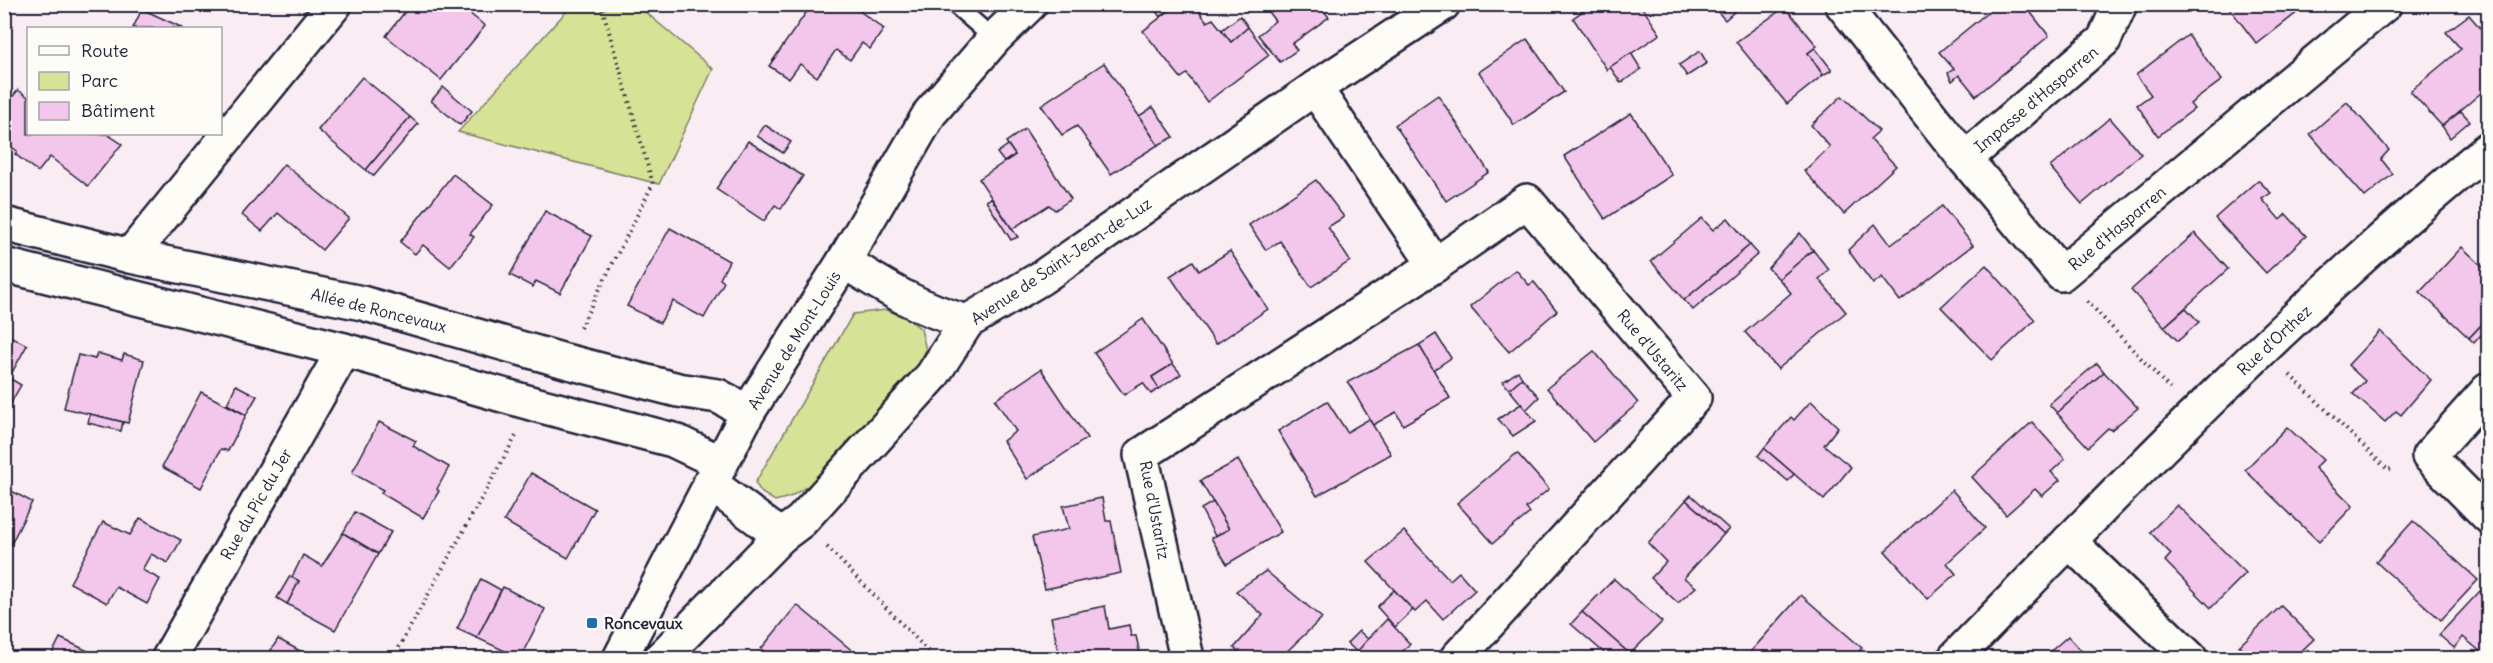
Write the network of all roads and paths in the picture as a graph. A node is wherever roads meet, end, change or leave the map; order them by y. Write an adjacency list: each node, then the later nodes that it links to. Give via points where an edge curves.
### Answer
1 (335, 4): 14 (street)
2 (602, 4): 22 (path, via 653,184)
3 (954, 4): 9 (lane)
4 (1030, 4): 9 (street, Avenue de Mont-Louis)
5 (1443, 4): 10 (street, Avenue de Saint-Jean-de-Luz)
6 (1842, 4): 12 (street, Rue d'Hasparren)
7 (2120, 4): 12 (street, Impasse d'Hasparren, via 2104,40)
8 (2385, 4): 18 (street, Rue d'Hasparren)
9 (994, 39): 15 (street, Avenue de Mont-Louis, via 930,113)
10 (1314, 88): 17 (street); 19 (street, Avenue de Saint-Jean-de-Luz, via 1041,278)
11 (2488, 149): 20 (street, Rue d'Orthez, via 2405,217)
12 (1965, 159): 18 (street, Rue d'Hasparren)
13 (4, 224): 14 (street, Allée de Roncevaux)
14 (130, 256): 22 (street, Allée de Roncevaux, via 362,303)
15 (844, 261): 19 (street, via 932,312); 25 (street, Avenue de Mont-Louis)
16 (4, 265): 21 (street)
17 (1435, 265): 37 (street, Rue d'Ustaritz, via 1141,455); 38 (street, Rue d'Ustaritz, via 1527,201 1694,398)
18 (2061, 274): 26 (path)
19 (967, 322): 30 (street, Avenue de Saint-Jean-de-Luz, via 932,376)
20 (2264, 349): 26 (street, Rue d'Orthez); 27 (path, via 2388,470)
21 (344, 350): 24 (street); 32 (street, Rue du Pic du Jer)
22 (565, 361): 25 (street, Allée de Roncevaux, via 678,390 718,396)
23 (2488, 390): 27 (street)
24 (534, 404): 28 (street, via 674,440); 33 (path)
25 (748, 412): 28 (street, Avenue de Mont-Louis)
26 (2193, 414): 31 (street, Rue d'Orthez)
27 (2428, 456): 29 (street)
28 (715, 473): 30 (street); 34 (street, Avenue de Mont-Louis)
29 (2488, 516)
30 (791, 529): 35 (street, Avenue de Saint-Jean-de-Luz); 36 (path)
31 (2069, 541): 39 (street, Rue d'Orthez); 40 (street)
32 (169, 658)
33 (393, 658)
34 (620, 658)
35 (661, 658)
36 (935, 658)
37 (1187, 658)
38 (1457, 658)
39 (1956, 658)
40 (2190, 658)

